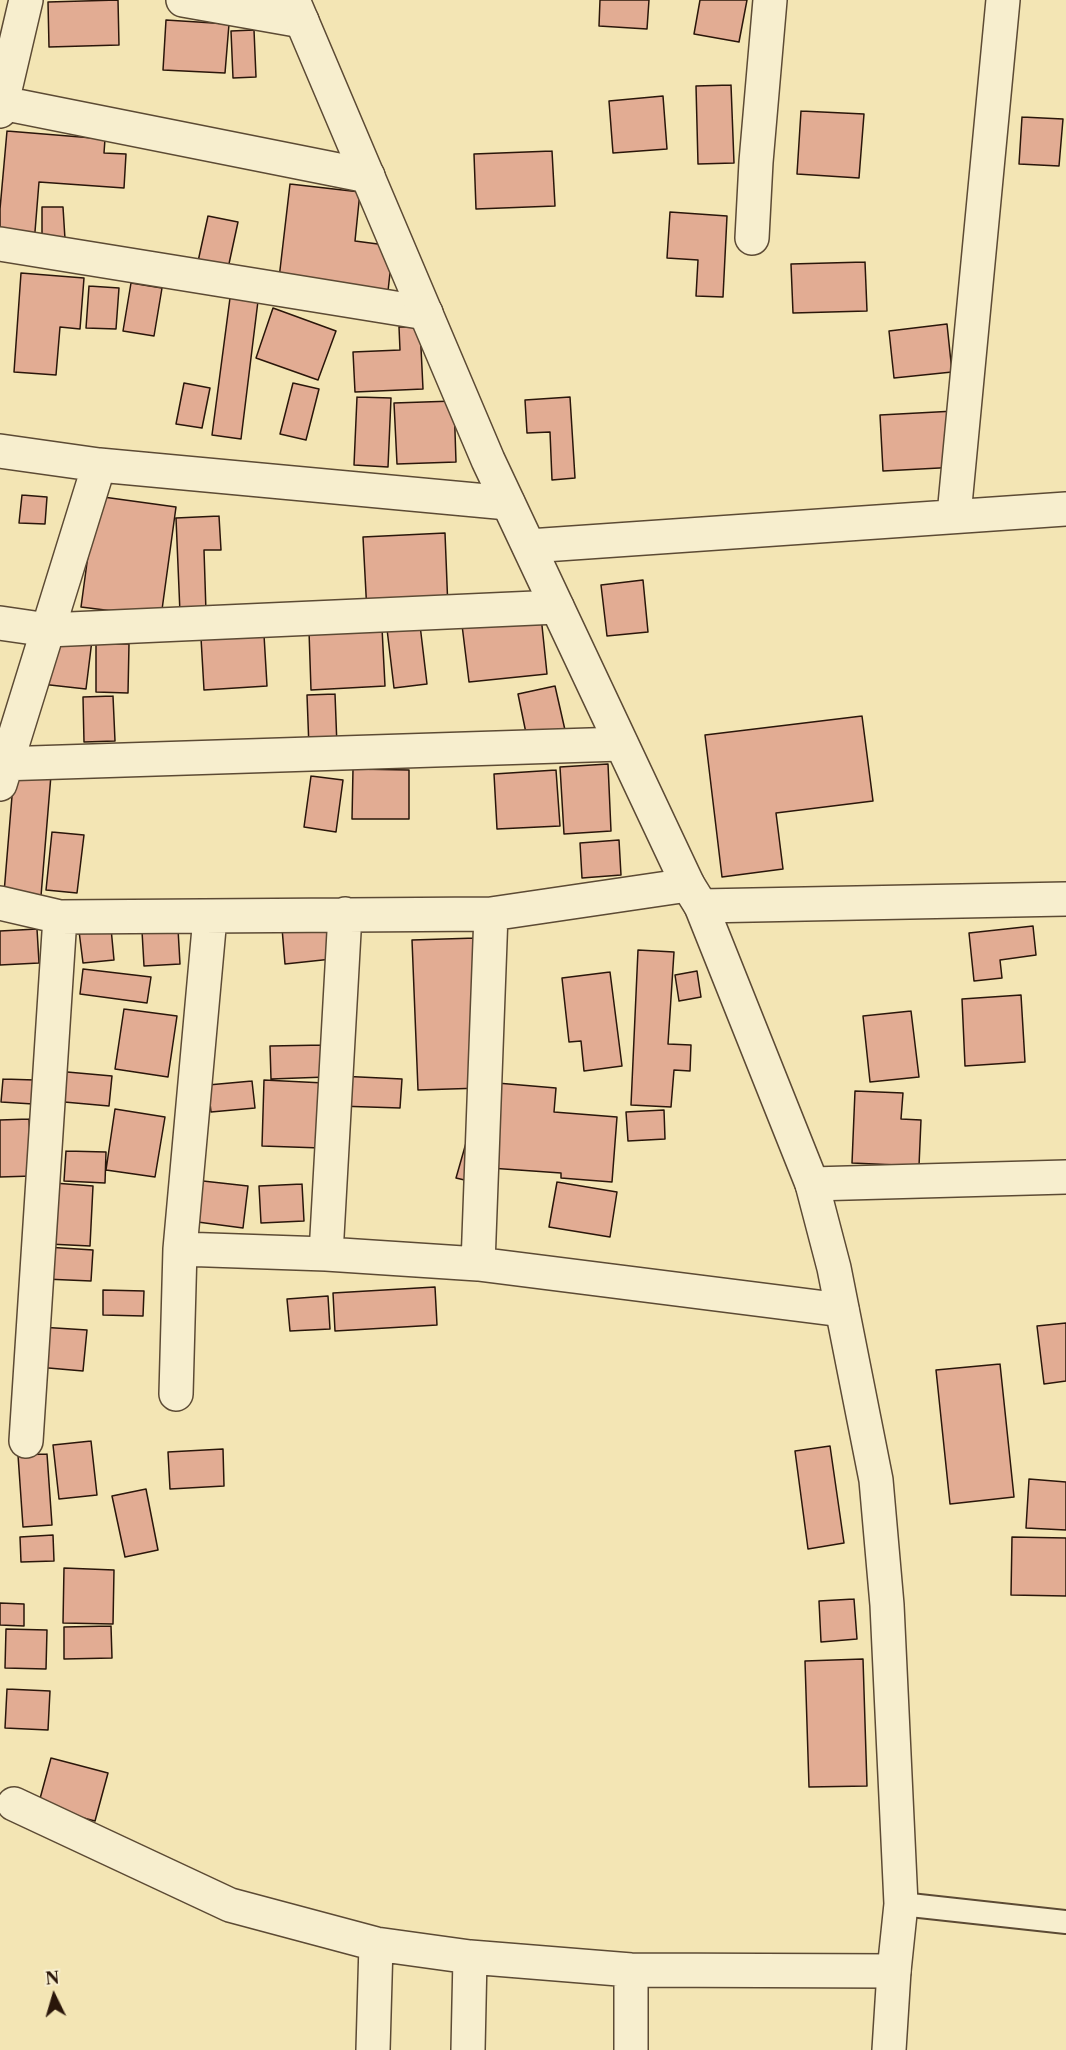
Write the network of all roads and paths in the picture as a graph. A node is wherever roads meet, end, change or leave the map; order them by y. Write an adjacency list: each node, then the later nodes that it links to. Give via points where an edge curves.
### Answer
1 (183, 0): 4 (street)
2 (770, 0): 8 (street)
3 (1003, 0): 15 (street)
4 (298, 10): 7 (street)
5 (16, 14): 6 (street)
6 (1, 107): 7 (street)
7 (368, 176): 10 (street)
8 (752, 238)
9 (0, 244): 10 (street)
10 (426, 313): 13 (street)
11 (0, 452): 12 (street)
12 (99, 465): 13 (street); 19 (street)
13 (508, 503): 16 (street)
14 (1066, 509): 15 (street)
15 (954, 515): 16 (street)
16 (529, 546): 17 (street)
17 (557, 607): 19 (street); 20 (street)
18 (0, 623): 19 (street)
19 (48, 630): 21 (street)
20 (621, 744): 21 (street); 22 (street)
21 (2, 772)
22 (695, 896): 23 (street); 26 (street); 30 (street)
23 (1066, 899)
24 (0, 903): 27 (street)
25 (345, 914): 26 (street); 28 (street); 32 (street)
26 (491, 914): 33 (street)
27 (60, 916): 28 (street); 36 (street)
28 (210, 917): 31 (street)
29 (1066, 1177): 30 (street)
30 (812, 1184): 34 (street)
31 (180, 1249): 32 (street); 35 (street)
32 (326, 1254): 33 (street)
33 (478, 1264): 34 (street)
34 (842, 1310): 38 (street, via 876,1480 887,1605)
35 (176, 1394)
36 (26, 1441)
37 (14, 1804): 40 (street, via 230,1905)
38 (901, 1904): 39 (lane); 43 (street)
39 (1066, 1923)
40 (376, 1944): 41 (street); 44 (street)
41 (470, 1957): 42 (street); 45 (street)
42 (631, 1970): 43 (street); 46 (street)
43 (894, 1971): 47 (street)
44 (373, 2050)
45 (468, 2050)
46 (631, 2050)
47 (889, 2050)

